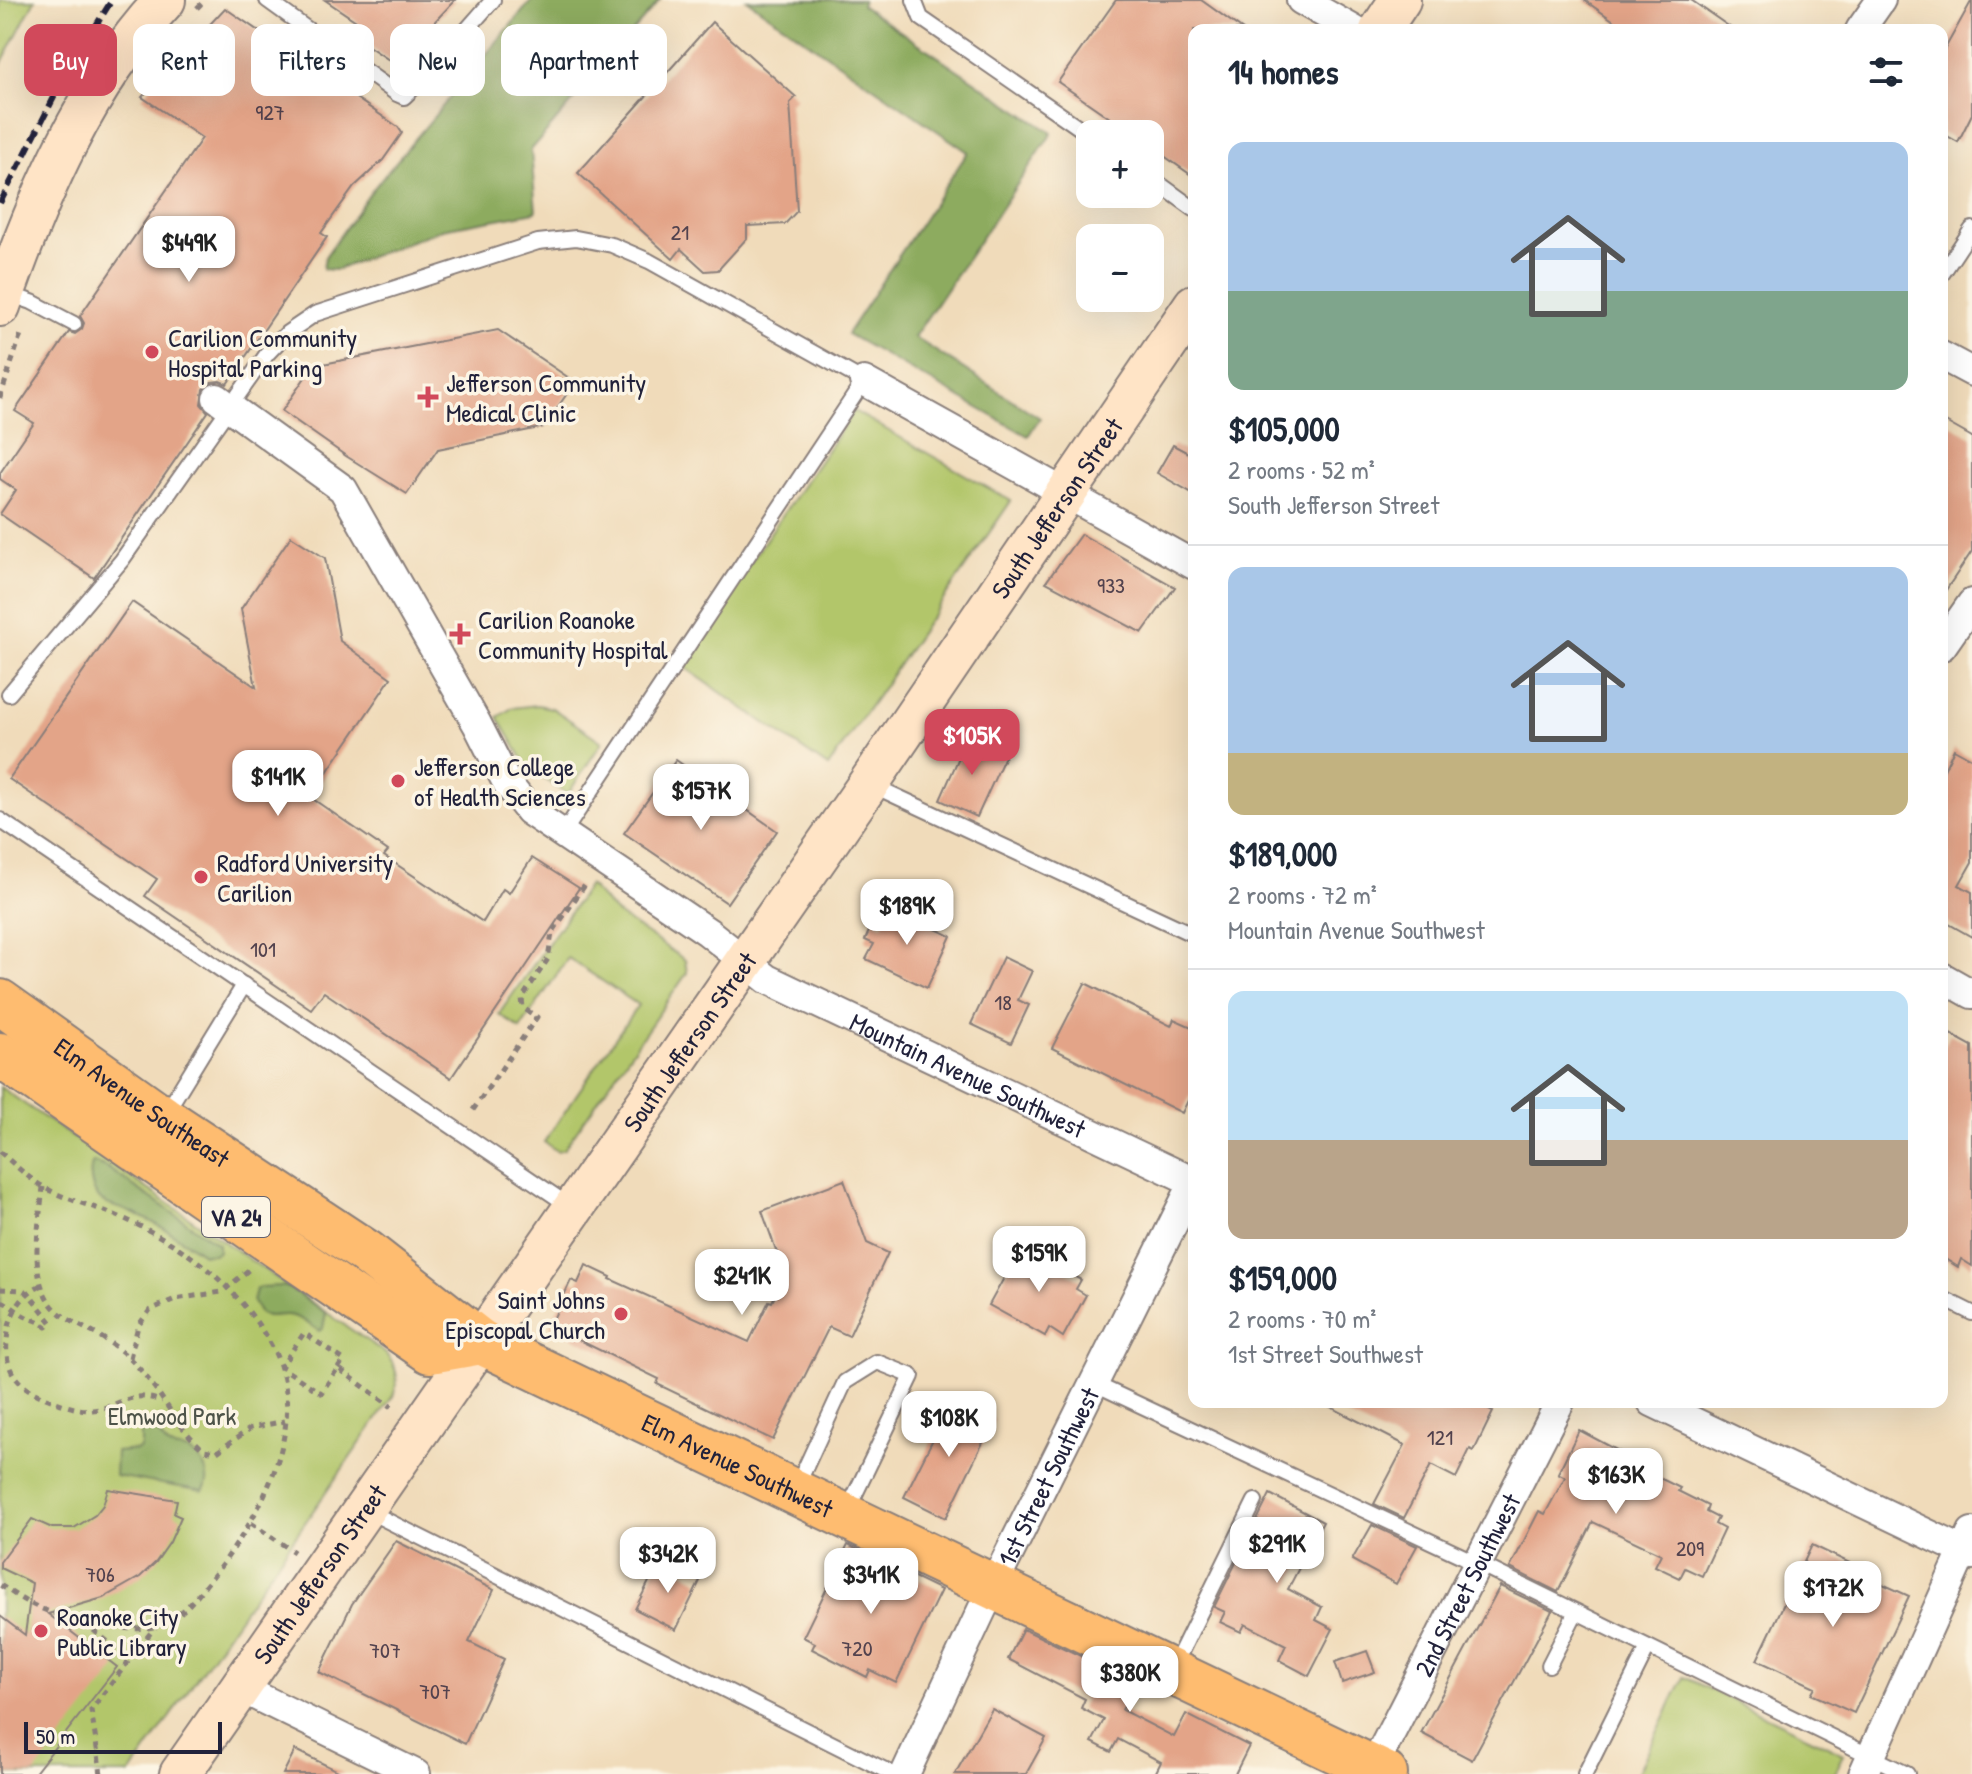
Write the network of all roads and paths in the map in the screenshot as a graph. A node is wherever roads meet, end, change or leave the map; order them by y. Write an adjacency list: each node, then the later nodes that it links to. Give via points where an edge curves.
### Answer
1 (165, 0): 16 (main road, via 120,54 85,109 45,190)
2 (267, 0): 3 (lane, via 404,97)
3 (493, 0)
4 (914, 0): 11 (lane, via 921,18)
5 (1301, 0): 8 (street)
6 (1400, 0): 9 (main road)
7 (1881, 0): 10 (street)
8 (1343, 24)
9 (1384, 24)
10 (1864, 24)
11 (1076, 125)
12 (1164, 187): 13 (lane)
13 (1188, 205)
14 (1972, 229): 15 (lane)
15 (1948, 265)
16 (12, 300): 18 (lane); 22 (path)
17 (1188, 314): 24 (main road, South Jefferson Street)
18 (74, 324)
19 (1948, 359): 20 (street)
20 (1972, 372)
21 (864, 381): 23 (lane, via 649,261 612,245 576,238 538,242 315,314 287,333); 24 (street); 31 (lane)
22 (0, 398)
23 (223, 403): 28 (lane, via 122,560); 31 (street, Mountain Avenue Southwest, via 343,489 507,783 529,811)
24 (1065, 495): 25 (street); 29 (main road, South Jefferson Street)
25 (1188, 562)
26 (1971, 606): 27 (street)
27 (1948, 638)
28 (9, 694)
29 (869, 783): 33 (lane); 34 (main road, South Jefferson Street)
30 (0, 820): 36 (lane)
31 (562, 835): 34 (street, Mountain Avenue Southwest, via 708,932)
32 (590, 876): 40 (path, via 552,933 548,959 522,998 523,1008 537,1017)
33 (1188, 932)
34 (744, 962): 43 (street, Mountain Avenue Southwest, via 767,979); 46 (main road, South Jefferson Street)
35 (1948, 980): 37 (street)
36 (244, 985): 41 (lane); 46 (lane)
37 (1972, 994)
38 (0, 1002): 41 (main road, Elm Avenue Southeast / VA 24)
39 (0, 1055): 56 (main road, Elm Avenue Southeast / VA 24, via 430,1351)
40 (473, 1110)
41 (163, 1118): 56 (main road, Elm Avenue Southeast / VA 24, via 366,1252)
42 (0, 1152): 44 (path)
43 (1188, 1179)
44 (43, 1187): 48 (path, via 37,1258); 49 (path, via 160,1236 203,1263)
45 (1188, 1194): 60 (street, 1st Street Southwest)
46 (574, 1210): 56 (main road, South Jefferson Street)
47 (261, 1259): 49 (path)
48 (41, 1285): 51 (path); 57 (path, via 57,1312)
49 (227, 1288): 57 (path, via 150,1310 138,1326); 58 (path)
50 (0, 1289): 51 (path)
51 (28, 1293): 54 (path); 54 (path, via 51,1318 51,1325)
52 (0, 1301): 54 (path)
53 (1948, 1301): 55 (lane)
54 (16, 1307): 61 (path, via 4,1356 11,1374 29,1391 92,1410 136,1397)
55 (1972, 1313)
56 (481, 1342): 66 (main road, Elm Avenue Southwest); 68 (main road, South Jefferson Street)
57 (130, 1358): 61 (path)
58 (281, 1367): 59 (path, via 321,1393); 59 (path, via 304,1333 344,1360); 65 (path)
59 (338, 1368): 62 (path)
60 (1093, 1383): 73 (lane); 75 (street, 1st Street Southwest)
61 (163, 1401): 65 (path, via 197,1444 211,1453 251,1428)
62 (392, 1407)
63 (1557, 1408): 73 (street, 2nd Street Southwest)
64 (1665, 1408): 71 (street)
65 (285, 1421): 70 (path, via 272,1479)
66 (795, 1491): 69 (main road, Elm Avenue Southwest); 69 (lane, via 845,1382 877,1362 912,1376)
67 (1255, 1501): 82 (lane)
68 (364, 1509): 83 (main road, South Jefferson Street); 89 (lane)
69 (845, 1515): 75 (main road, Elm Avenue Southwest)
70 (251, 1523): 72 (path); 78 (path, via 188,1607)
71 (1969, 1546): 84 (street)
72 (294, 1552)
73 (1477, 1563): 76 (lane); 85 (street, 2nd Street Southwest)
74 (0, 1585): 77 (path, via 28,1603)
75 (993, 1586): 82 (main road, Elm Avenue Southwest); 90 (street, 1st Street Southwest)
76 (1576, 1612): 79 (lane); 81 (lane)
77 (82, 1621): 78 (path); 80 (path)
78 (155, 1627): 80 (path)
79 (1648, 1647): 84 (lane); 91 (lane)
80 (130, 1659): 86 (path, via 91,1710)
81 (1549, 1665)
82 (1171, 1671): 85 (main road, Elm Avenue Southwest)
83 (238, 1687): 87 (main road, South Jefferson Street); 88 (street)
84 (1868, 1765): 92 (lane)
85 (1379, 1771)
86 (101, 1774)
87 (180, 1774)
88 (416, 1774)
89 (893, 1774)
90 (905, 1774)
91 (1585, 1774)
92 (1907, 1774)

